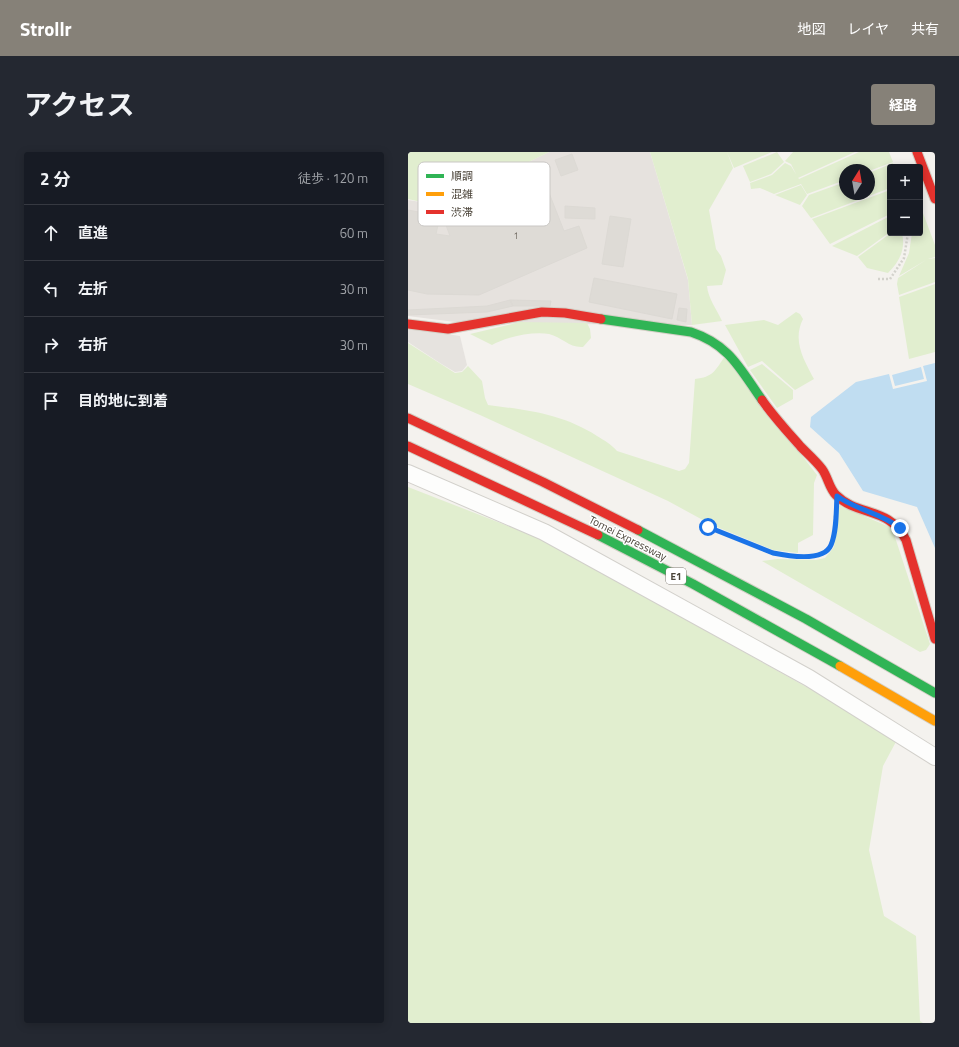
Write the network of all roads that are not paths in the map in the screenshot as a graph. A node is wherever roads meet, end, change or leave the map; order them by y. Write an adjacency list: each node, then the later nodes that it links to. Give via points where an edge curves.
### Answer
1 (917, 152): 2 (main road)
2 (935, 200)
3 (408, 324): 7 (main road, via 448,329 542,312 691,332 704,336 722,347 733,359 776,420 822,469 837,496 892,521 900,528 906,540)
4 (408, 418): 8 (main road, Tomei Expressway / E1, via 563,490 702,562 834,633)
5 (408, 446): 9 (main road, Tomei Expressway / E1, via 552,513 692,584)
6 (408, 472): 10 (street, via 544,532 809,678)
7 (935, 639)
8 (935, 693)
9 (935, 721)
10 (935, 757)

